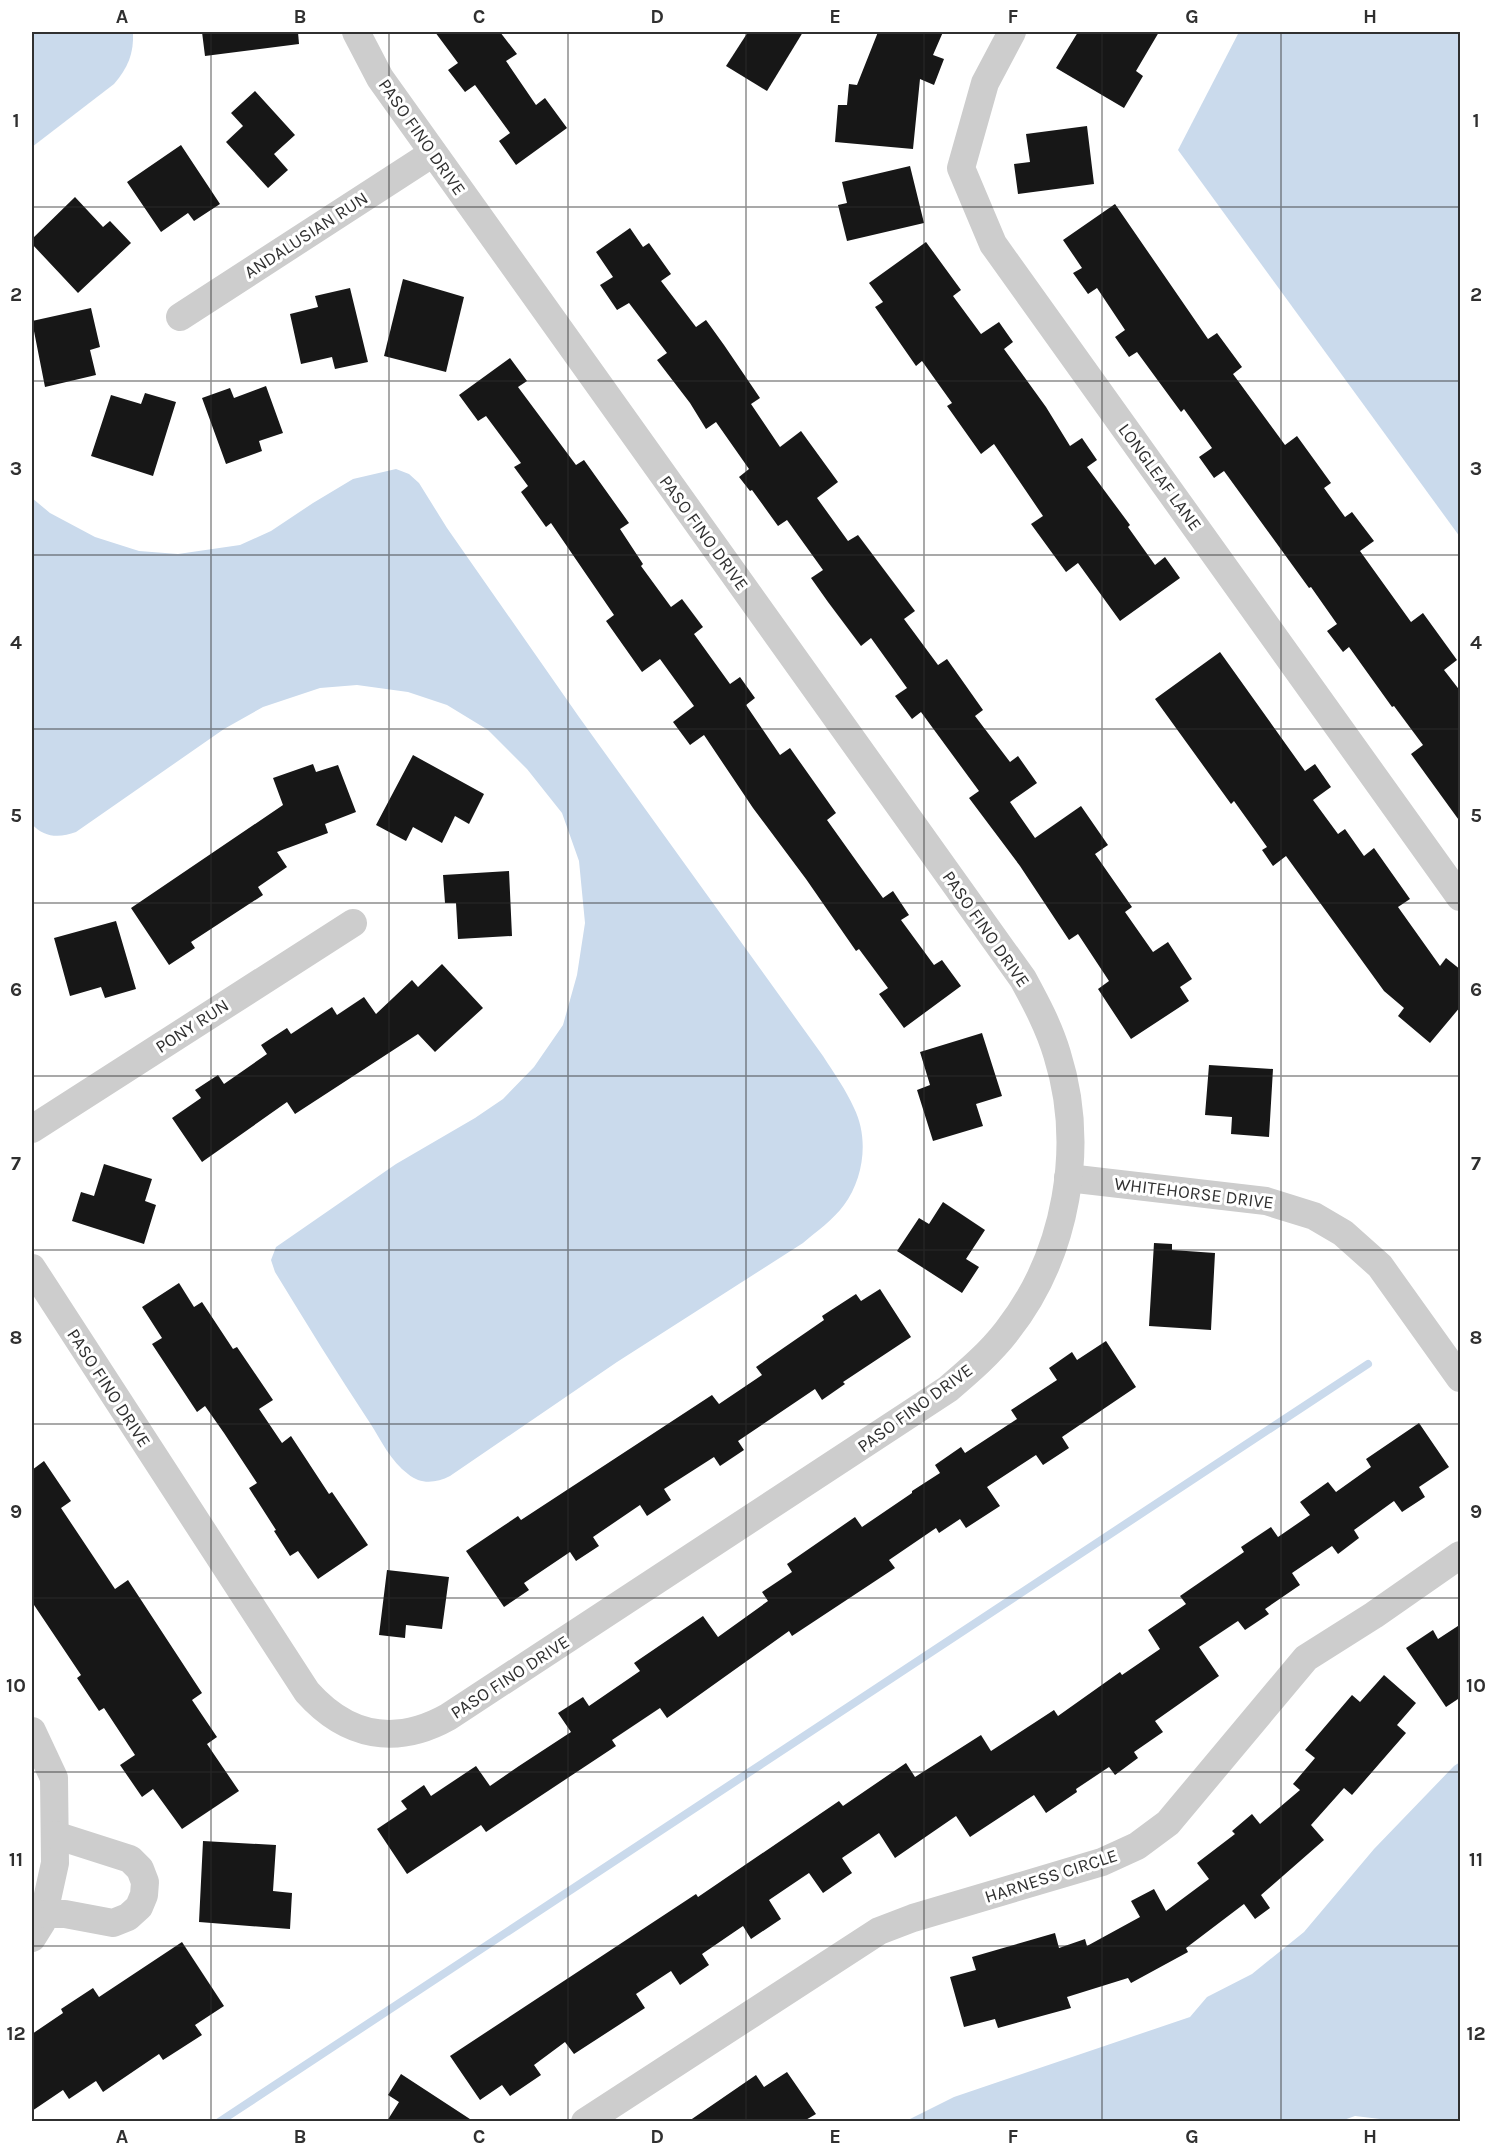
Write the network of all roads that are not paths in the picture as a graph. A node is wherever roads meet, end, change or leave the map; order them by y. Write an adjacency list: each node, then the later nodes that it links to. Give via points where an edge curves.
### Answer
1 (356, 32): 3 (street, PASO FINO DRIVE, via 380,78)
2 (1012, 32): 5 (street, LONGLEAF LANE, via 985,83 961,168 993,244)
3 (433, 153): 4 (street, ANDALUSIAN RUN); 8 (street, PASO FINO DRIVE, via 1023,979 1043,1015 1067,1095)
4 (180, 317)
5 (1461, 897)
6 (353, 923): 7 (street, PONY RUN)
7 (32, 1129)
8 (1068, 1178): 9 (street, PASO FINO DRIVE, via 1061,1218 1030,1295 980,1361 948,1389 448,1717 432,1726 397,1734 344,1723 307,1692); 10 (street, WHITEHORSE DRIVE, via 1266,1201 1314,1216 1343,1233 1380,1266)
9 (32, 1268)
10 (1461, 1378)
11 (1461, 1555): 15 (street, HARNESS CIRCLE, via 1306,1658 1168,1823 1137,1846 1102,1862 879,1931)
12 (32, 1731): 13 (street, via 54,1778)
13 (55, 1835): 14 (street, via 55,1863); 14 (street, via 130,1859 140,1869 144,1895 139,1907 128,1917 113,1923 65,1914)
14 (38, 1926)
15 (585, 2121)

